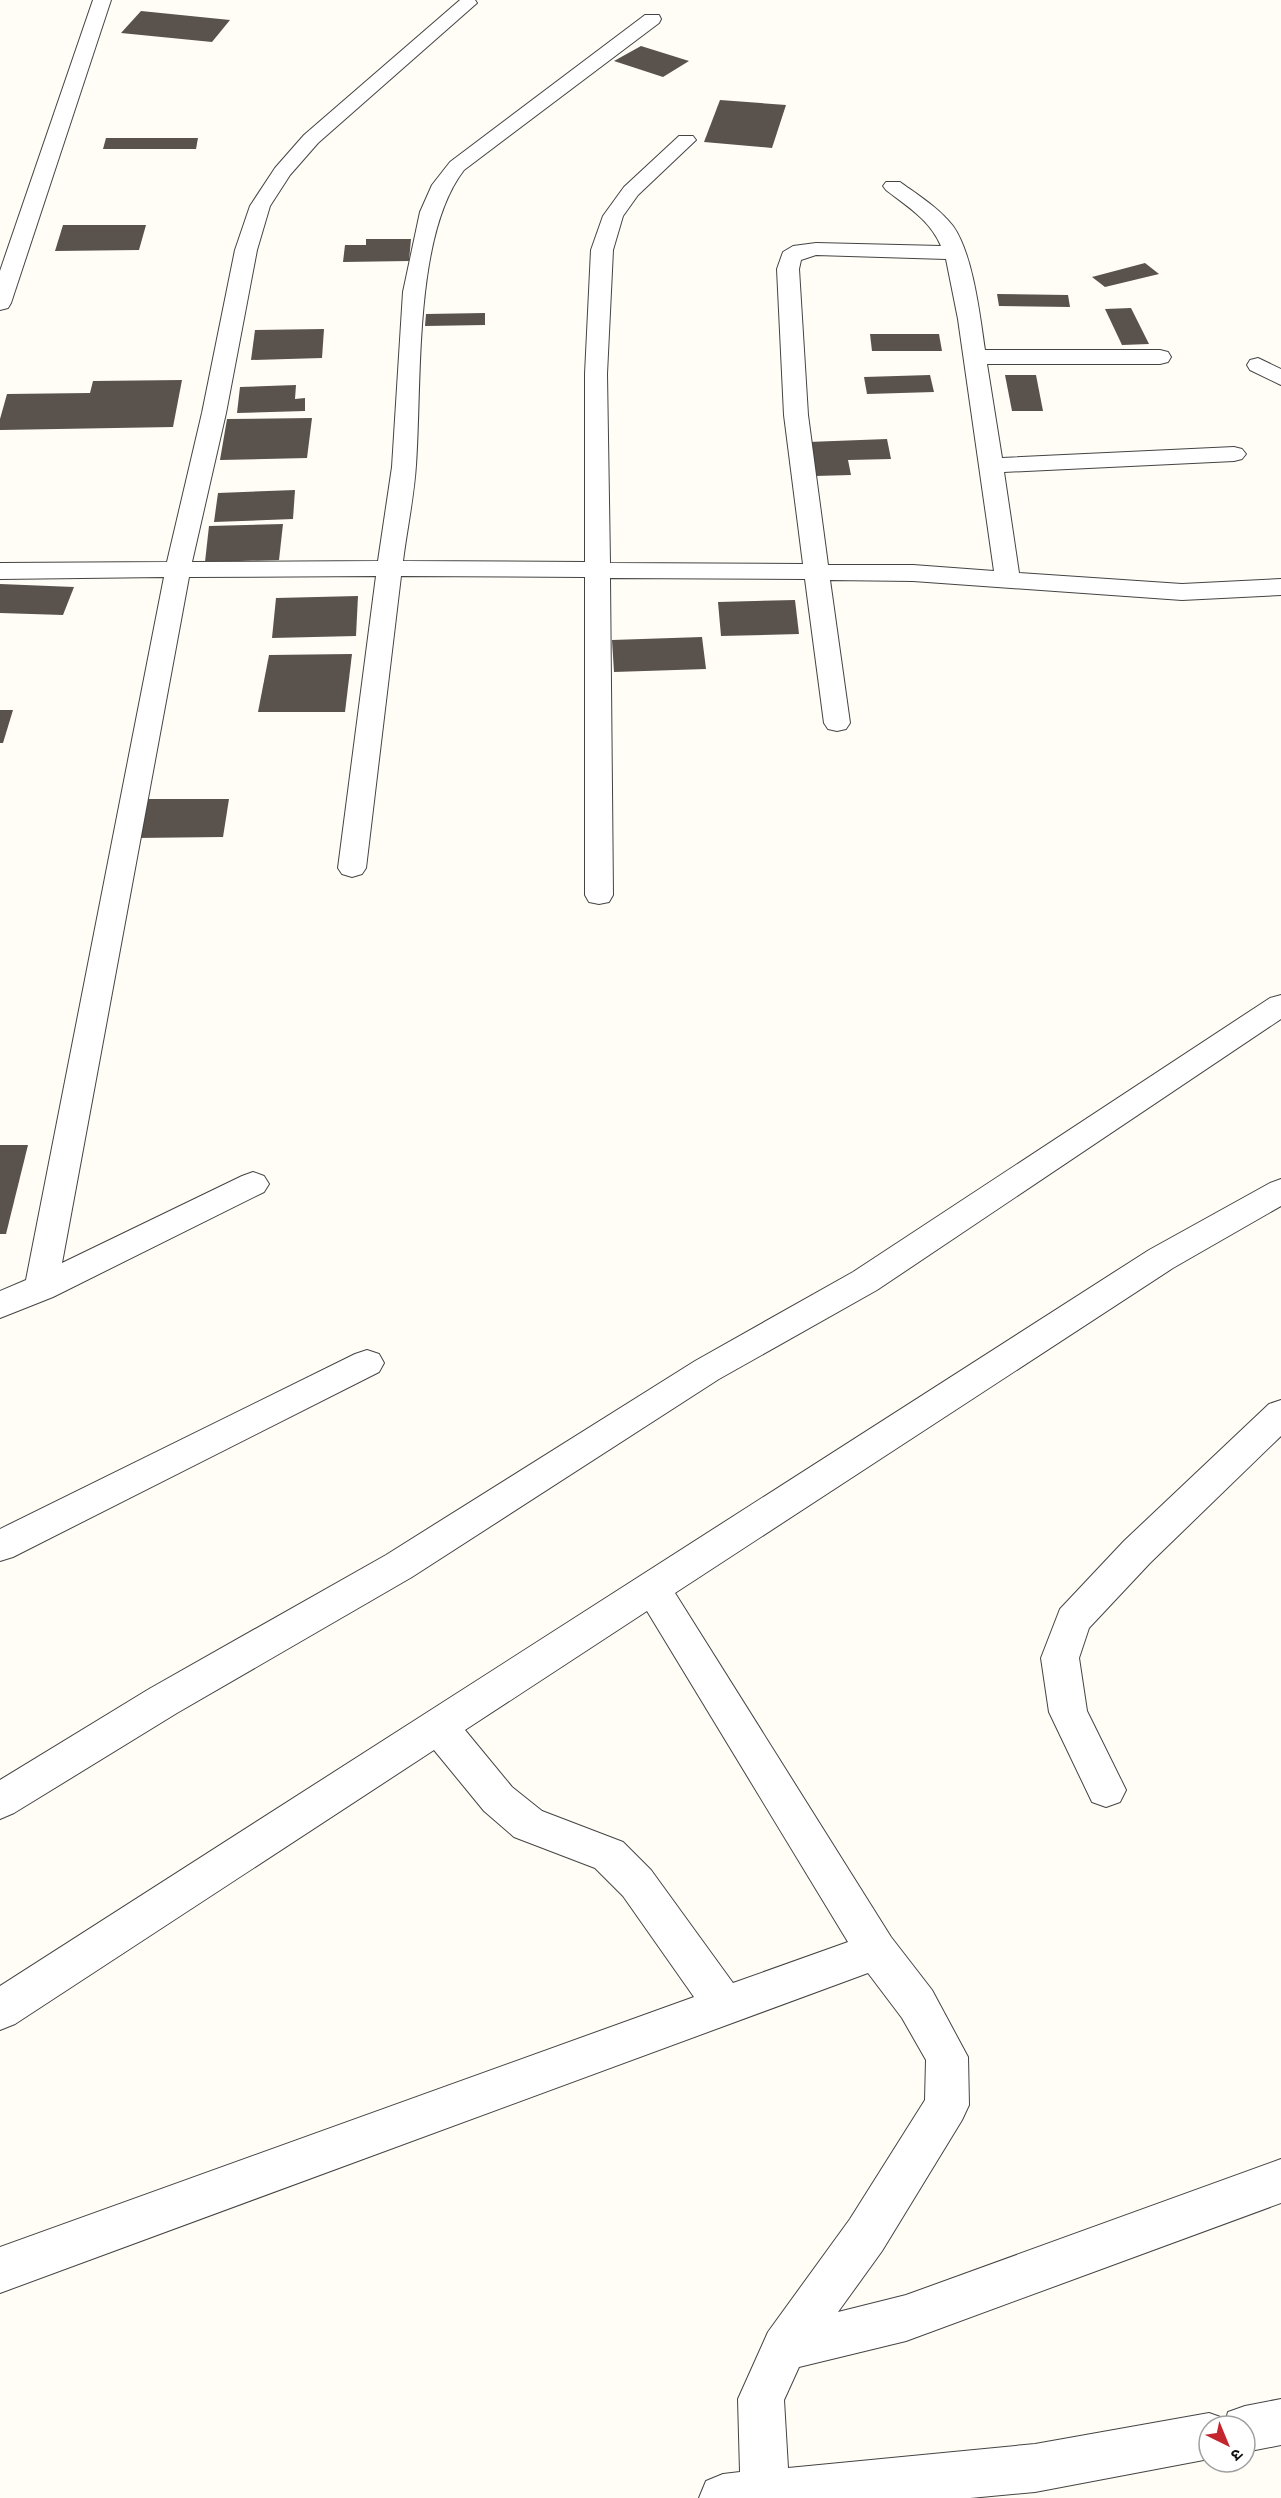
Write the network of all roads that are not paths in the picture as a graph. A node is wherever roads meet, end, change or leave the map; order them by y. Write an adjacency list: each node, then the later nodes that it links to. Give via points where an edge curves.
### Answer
1 (102, 0): 7 (street)
2 (468, 3): 15 (street, via 311,139 282,172 261,206 246,250)
3 (652, 19): 14 (street, via 458,166 442,185 430,212 414,292 404,467)
4 (686, 140): 16 (street, via 631,191 613,216 602,250 596,374)
5 (893, 186): 6 (street, via 944,229)
6 (955, 253): 8 (street); 18 (street, via 816,249 791,257 788,269 796,415)
7 (0, 303)
8 (975, 357): 9 (street); 13 (street)
9 (1160, 357)
10 (1258, 365): 11 (street)
11 (1281, 378)
12 (1234, 454): 13 (street)
13 (991, 466): 19 (street)
14 (389, 568): 15 (street); 16 (street); 22 (street)
15 (178, 570): 17 (street); 27 (street)
16 (598, 570): 18 (street); 23 (street)
17 (0, 571)
18 (815, 572): 19 (street, via 913,573); 21 (street)
19 (1008, 580): 20 (street, via 1182,592)
20 (1281, 587)
21 (837, 723)
22 (352, 868)
23 (599, 895)
24 (1281, 1005): 35 (street, via 864,1281 707,1370 399,1566 163,1701)
25 (253, 1184): 27 (street)
26 (1281, 1191): 32 (street, via 1161,1259)
27 (41, 1288): 28 (street)
28 (0, 1305)
29 (367, 1363): 31 (street)
30 (1281, 1414): 34 (street, via 1137,1552 1073,1620 1060,1658 1068,1712)
31 (0, 1546)
32 (652, 1588): 33 (street); 36 (street)
33 (439, 1727): 37 (street, via 498,1799 528,1824 609,1855 630,1876); 38 (street)
34 (1106, 1790)
35 (0, 1801)
36 (876, 1951): 37 (street); 41 (street, via 917,2004 947,2057 947,2105 866,2235)
37 (725, 2006): 40 (street)
38 (0, 2010)
39 (1281, 2181): 41 (street, via 906,2318)
40 (0, 2270)
41 (784, 2348): 45 (street, via 761,2399)
42 (1281, 2422): 43 (street)
43 (1257, 2427)
44 (1197, 2438): 45 (street, via 1035,2468)
45 (744, 2495)

